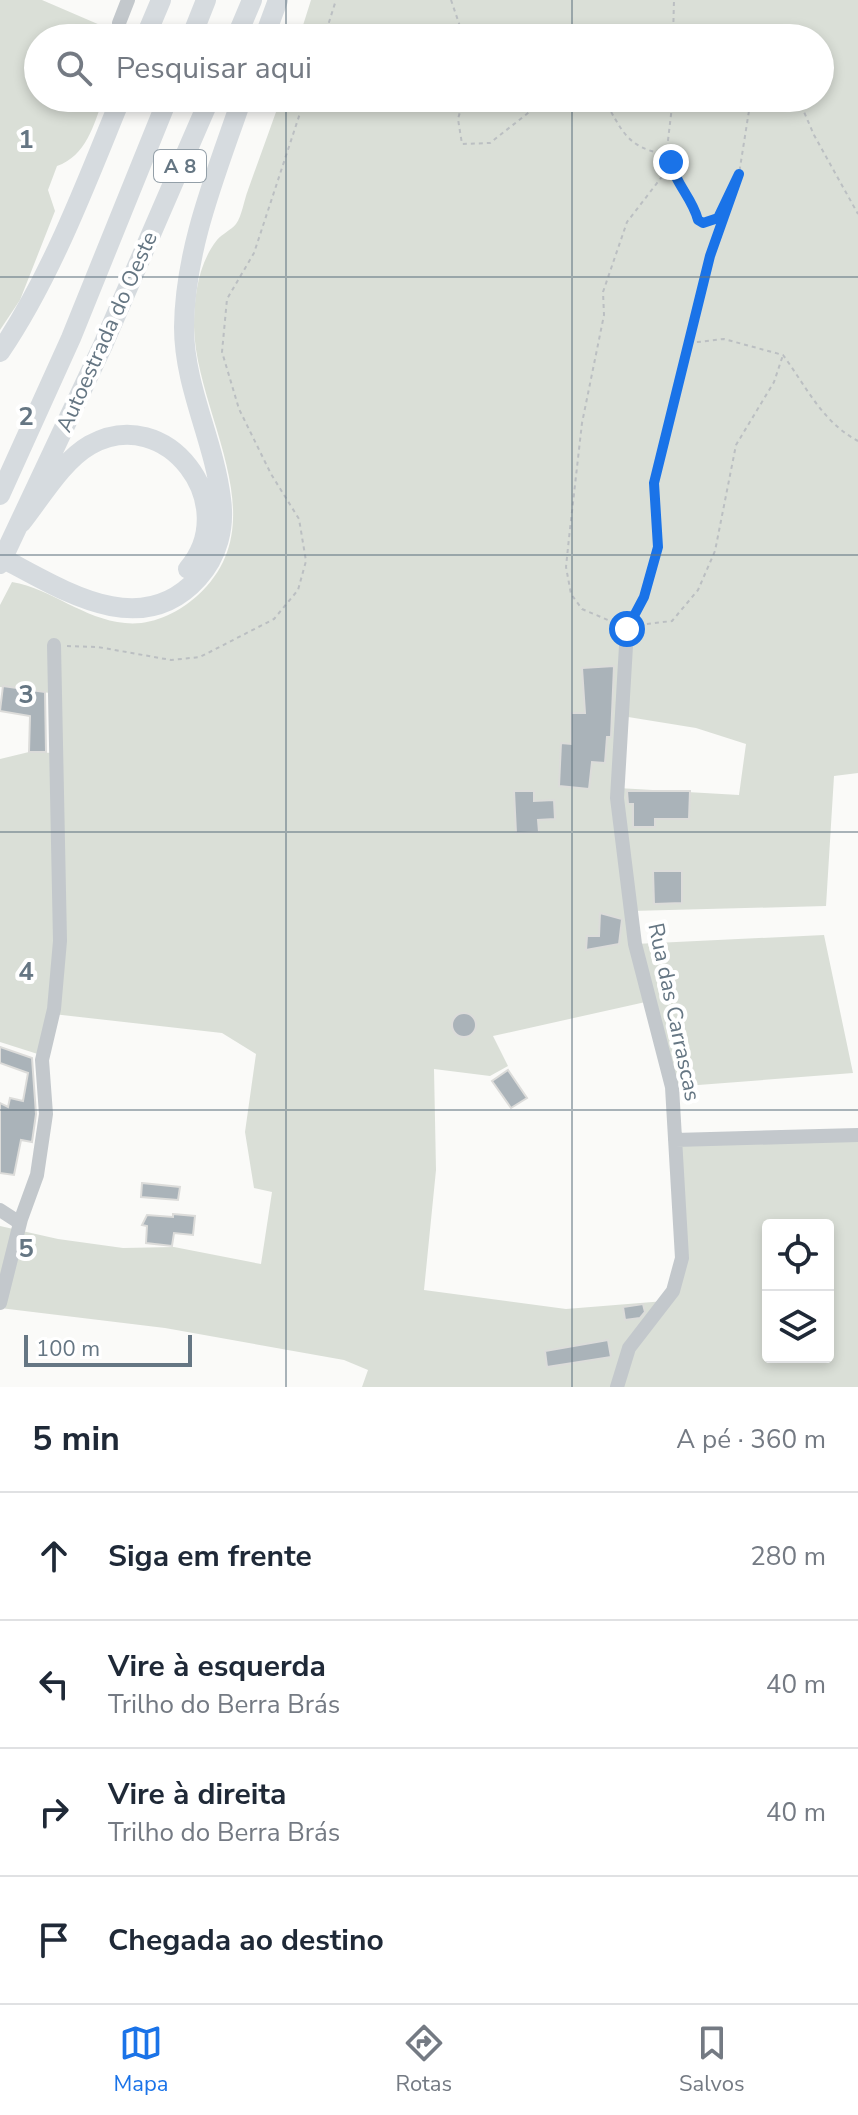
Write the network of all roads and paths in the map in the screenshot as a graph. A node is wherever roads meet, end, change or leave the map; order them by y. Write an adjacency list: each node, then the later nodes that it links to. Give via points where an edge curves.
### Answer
1 (128, 0): 9 (street)
2 (161, 0): 10 (highway)
3 (206, 0): 11 (highway)
4 (252, 0): 12 (highway)
5 (278, 0): 13 (highway)
6 (336, 0): 14 (path)
7 (451, 0): 15 (path)
8 (674, 0): 16 (path)
9 (119, 23)
10 (151, 24)
11 (197, 24)
12 (242, 24)
13 (269, 24)
14 (328, 24)
15 (459, 24)
16 (673, 24)
17 (115, 112): 33 (highway, via 65,229)
18 (162, 112): 36 (highway, Autoestrada do Oeste / A 8, via 71,338)
19 (204, 112): 37 (highway, Autoestrada do Oeste / A 8)
20 (237, 112): 39 (highway, via 201,220 184,311 192,390 221,497 221,529 211,559 172,599 121,609 83,600)
21 (300, 112): 42 (path, via 254,253 227,299 222,352 239,409 299,519 306,561 298,590 274,619 200,657 171,660)
22 (460, 112): 23 (path, via 462,144 490,143)
23 (529, 112)
24 (611, 112): 29 (path, via 623,135 645,151)
25 (671, 112): 28 (path)
26 (749, 112): 30 (path)
27 (804, 112): 31 (path)
28 (666, 148): 29 (path); 30 (path, via 674,180 703,223 718,218)
29 (665, 155): 41 (path, via 664,174 627,222 603,292 604,315 582,423 566,567 571,594 582,609)
30 (739, 174): 32 (path, via 710,256)
31 (858, 214)
32 (688, 343): 34 (path, via 724,339); 41 (path, via 654,483 658,547 644,597)
33 (0, 352)
34 (783, 355): 35 (path, via 841,432); 41 (path, via 774,382 736,445 715,551 698,590 672,621)
35 (858, 441)
36 (0, 495)
37 (21, 523): 38 (highway, via 75,456 103,440 133,435 162,444 186,460 201,484 208,514 201,549 184,574 160,589 132,596 86,587); 40 (highway, Autoestrada do Oeste / A 8)
38 (0, 545)
39 (0, 557)
40 (0, 564)
41 (627, 629): 44 (street, Rua das Carrascas, via 617,798 635,944 672,1087)
42 (54, 645): 46 (street, via 60,941 54,1009 42,1060 46,1114)
43 (858, 1135): 44 (street)
44 (675, 1140): 49 (street, Rua das Carrascas, via 682,1258 673,1291 629,1348)
45 (0, 1210): 46 (street)
46 (20, 1223): 47 (street)
47 (5, 1261): 48 (street)
48 (0, 1303)
49 (617, 1387)

